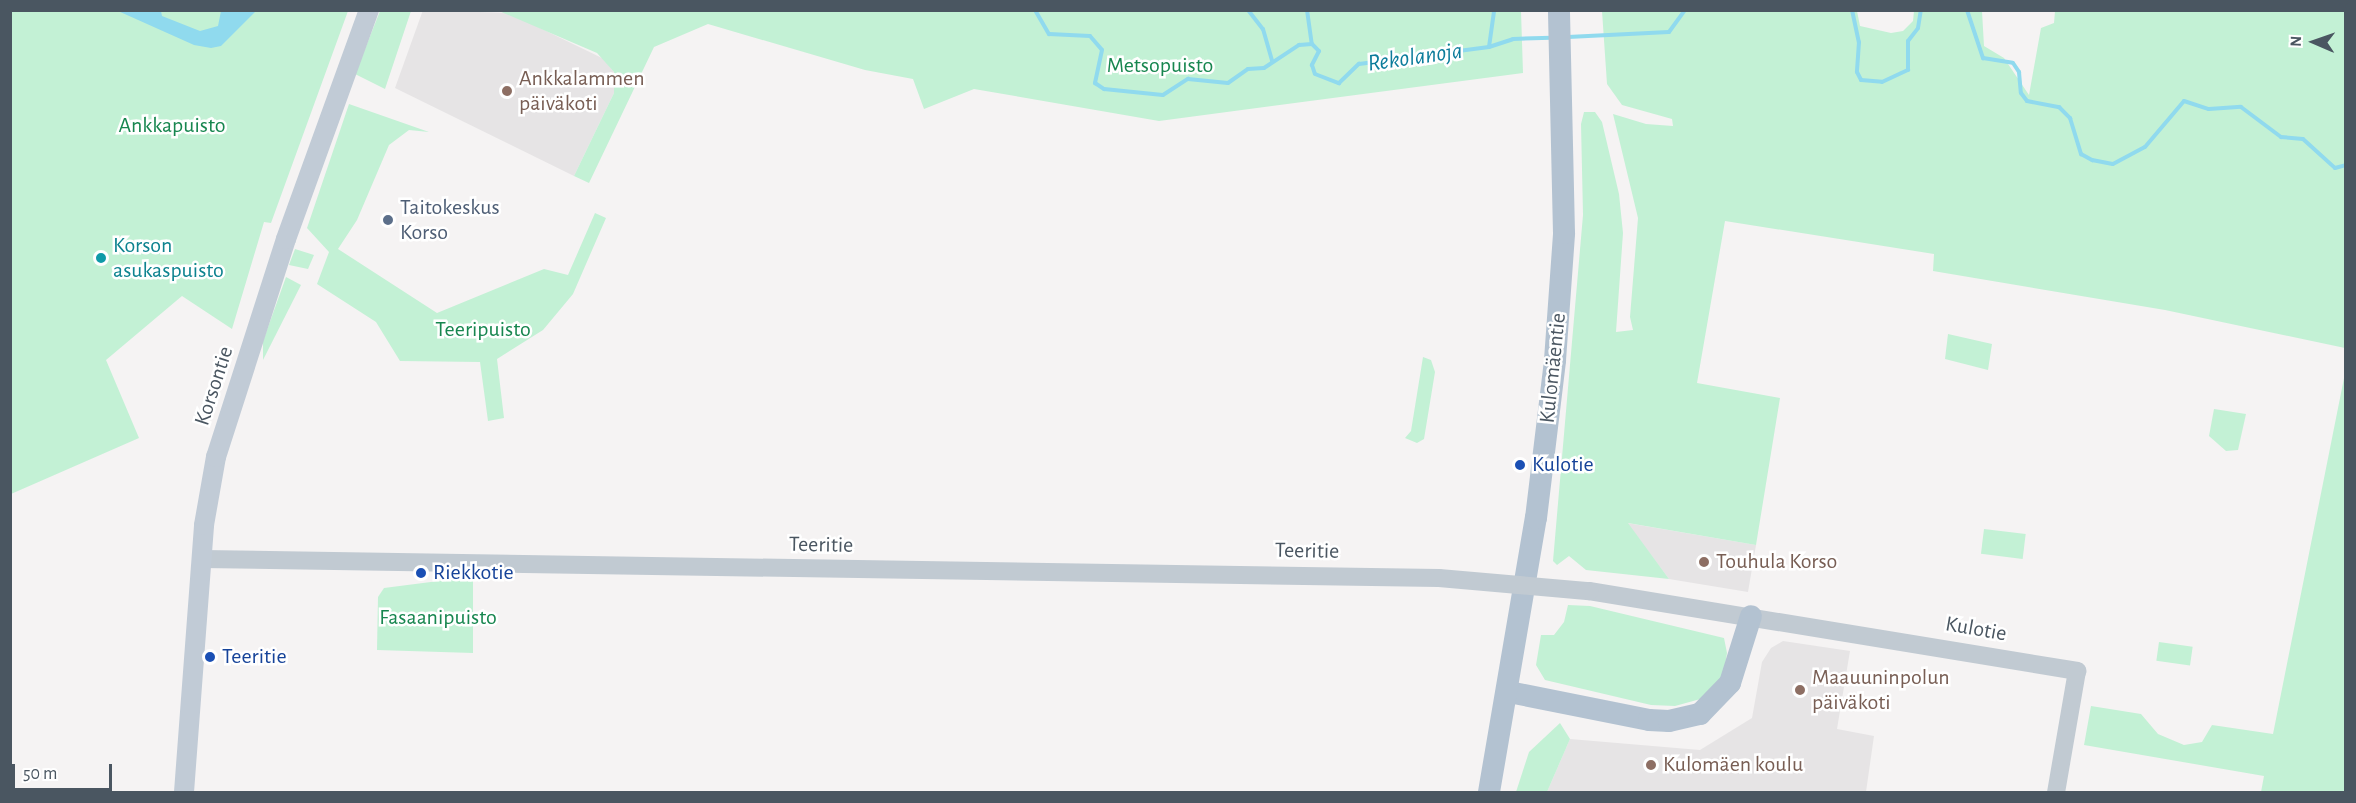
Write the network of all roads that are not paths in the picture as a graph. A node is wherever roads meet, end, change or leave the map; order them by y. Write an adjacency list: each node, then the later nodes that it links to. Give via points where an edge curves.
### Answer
1 (369, 10): 3 (main road, Korsontie, via 286,239 216,457)
2 (1559, 10): 6 (main road, Kulomäentie, via 1564,233 1555,360)
3 (202, 559): 4 (street, Teeritie); 7 (main road, Korsontie)
4 (1439, 578): 5 (street, Kulotie, bridge, via 1589,591)
5 (1751, 616): 6 (main road, via 1730,683 1700,714 1669,721 1649,720); 9 (street, Kulotie, via 2077,671)
6 (1509, 692): 8 (main road, Kulomäentie)
7 (184, 792)
8 (1489, 792)
9 (2056, 792)

